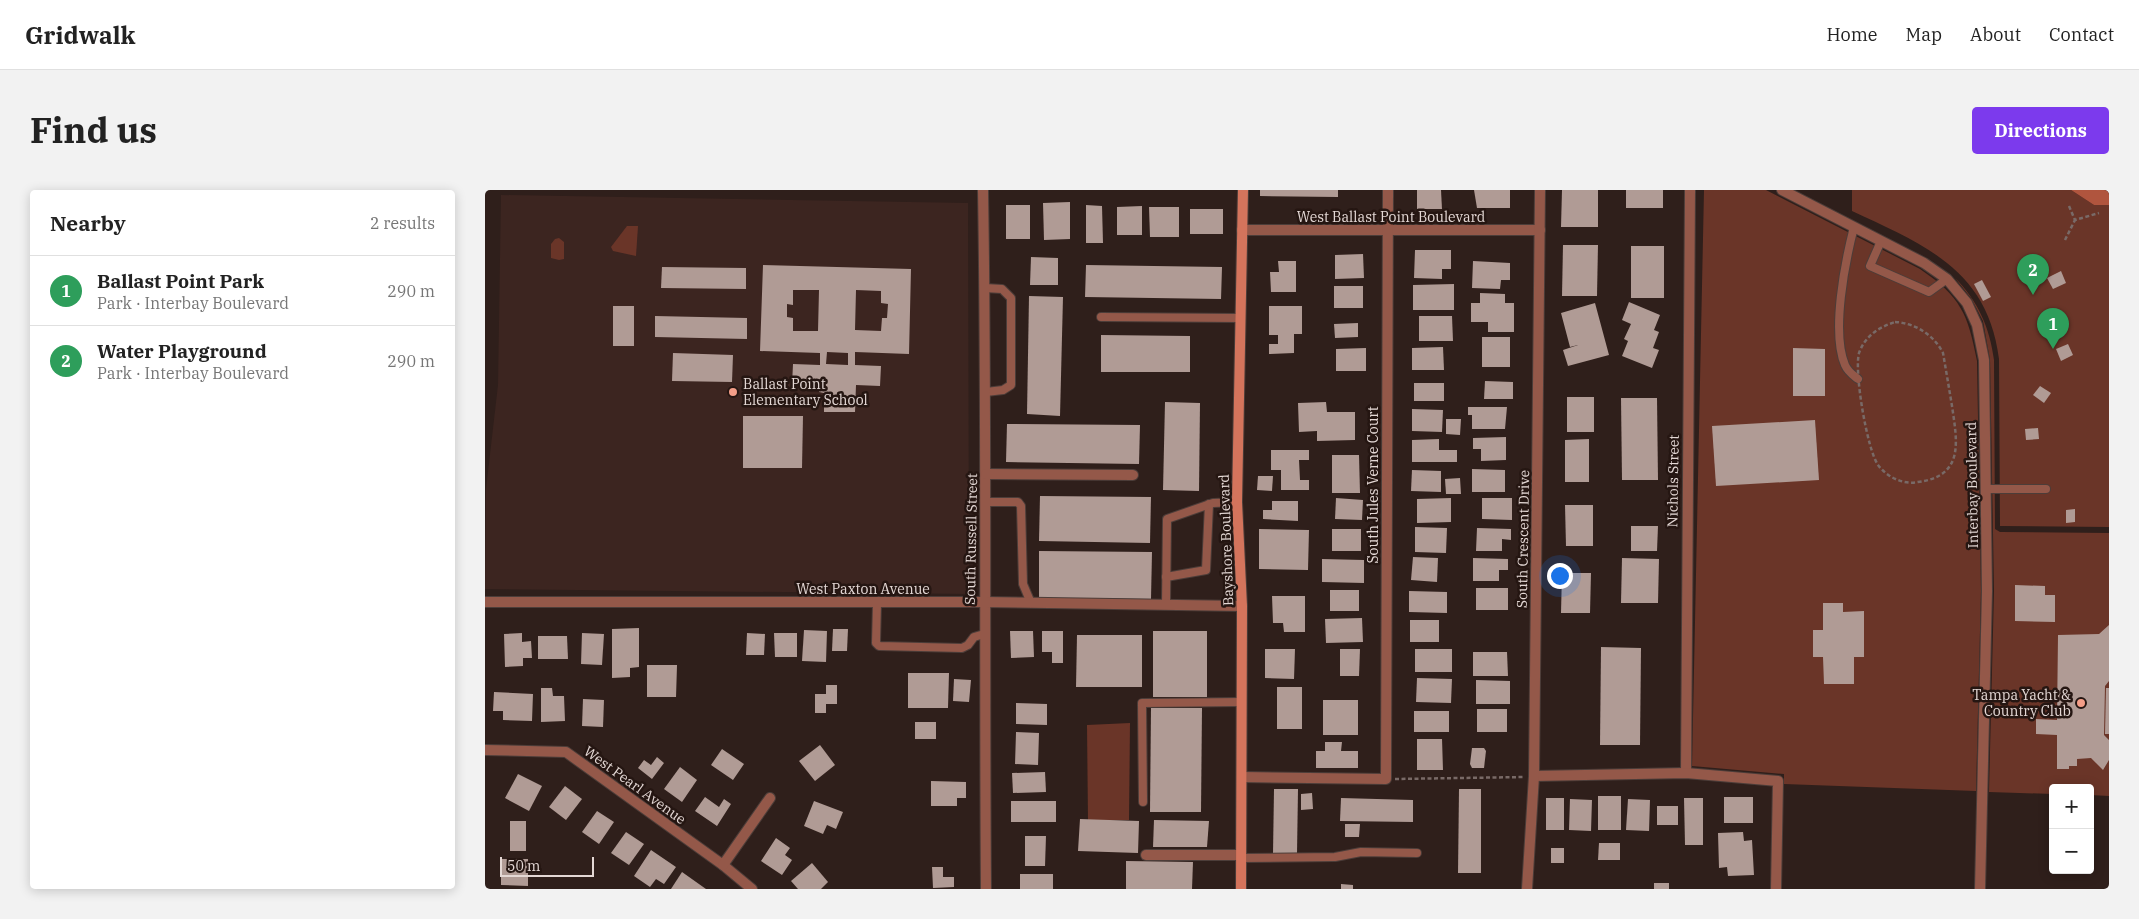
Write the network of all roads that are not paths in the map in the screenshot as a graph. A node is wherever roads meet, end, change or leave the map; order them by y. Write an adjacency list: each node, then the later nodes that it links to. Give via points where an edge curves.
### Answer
1 (983, 190): 13 (street, South Russell Street)
2 (1243, 190): 8 (street, Bayshore Boulevard)
3 (1388, 190): 10 (street, South Jules Verne Court)
4 (1540, 190): 9 (street, South Crescent Drive)
5 (1690, 190): 35 (street, Nichols Street)
6 (1782, 190): 7 (street, Interbay Boulevard)
7 (1854, 227): 11 (street, Interbay Boulevard); 16 (lane, via 1845,262 1840,346 1845,366)
8 (1243, 230): 10 (street, West Ballast Point Boulevard); 15 (street, Bayshore Boulevard)
9 (1540, 230): 10 (street, West Ballast Point Boulevard); 36 (street, South Crescent Drive)
10 (1387, 232): 37 (street, South Jules Verne Court, via 1386,779)
11 (1881, 241): 12 (street, Interbay Boulevard, via 1923,262); 12 (lane, via 1869,266 1929,292)
12 (1947, 279): 20 (street, Interbay Boulevard, via 1967,303 1977,325 1984,360)
13 (985, 288): 17 (street, South Russell Street); 17 (lane, via 1002,289 1011,298 1011,385 1003,390)
14 (1101, 317): 15 (lane)
15 (1241, 318): 23 (street, Bayshore Boulevard)
16 (1858, 379)
17 (986, 392): 18 (street, South Russell Street)
18 (986, 474): 19 (street); 22 (street, South Russell Street)
19 (1133, 474)
20 (1986, 489): 21 (lane); 49 (street, Interbay Boulevard, via 1987,591)
21 (2046, 489)
22 (985, 502): 27 (street, South Russell Street); 29 (lane, via 1018,502 1021,506 1023,584)
23 (1237, 502): 24 (lane); 31 (street, Bayshore Boulevard)
24 (1209, 504): 25 (lane, via 1167,519); 25 (lane, via 1205,570)
25 (1166, 577): 30 (lane)
26 (485, 602): 28 (street, West Paxton Avenue)
27 (984, 602): 28 (street, West Paxton Avenue); 29 (street, West Paxton Avenue); 32 (street, South Russell Street)
28 (877, 603): 32 (lane, via 876,643 879,646 962,648 974,637)
29 (1031, 603): 30 (street, West Paxton Avenue)
30 (1166, 605): 31 (street, West Paxton Avenue)
31 (1242, 606): 33 (street, Bayshore Boulevard)
32 (984, 634): 45 (street, South Russell Street)
33 (1242, 702): 37 (street, Bayshore Boulevard); 39 (lane, via 1143,703)
34 (485, 750): 43 (street, West Pearl Avenue, via 566,752)
35 (1686, 773): 36 (street); 48 (street, via 1778,781)
36 (1534, 776): 47 (street, South Crescent Drive)
37 (1242, 777): 42 (street, Bayshore Boulevard)
38 (770, 798): 43 (street)
39 (1143, 802)
40 (1417, 853): 42 (lane, via 1361,852 1335,857)
41 (1146, 855): 42 (street)
42 (1241, 856): 46 (street, Bayshore Boulevard)
43 (723, 865): 44 (street, West Pearl Avenue)
44 (752, 889)
45 (986, 889)
46 (1241, 889)
47 (1527, 889)
48 (1776, 889)
49 (1980, 889)

